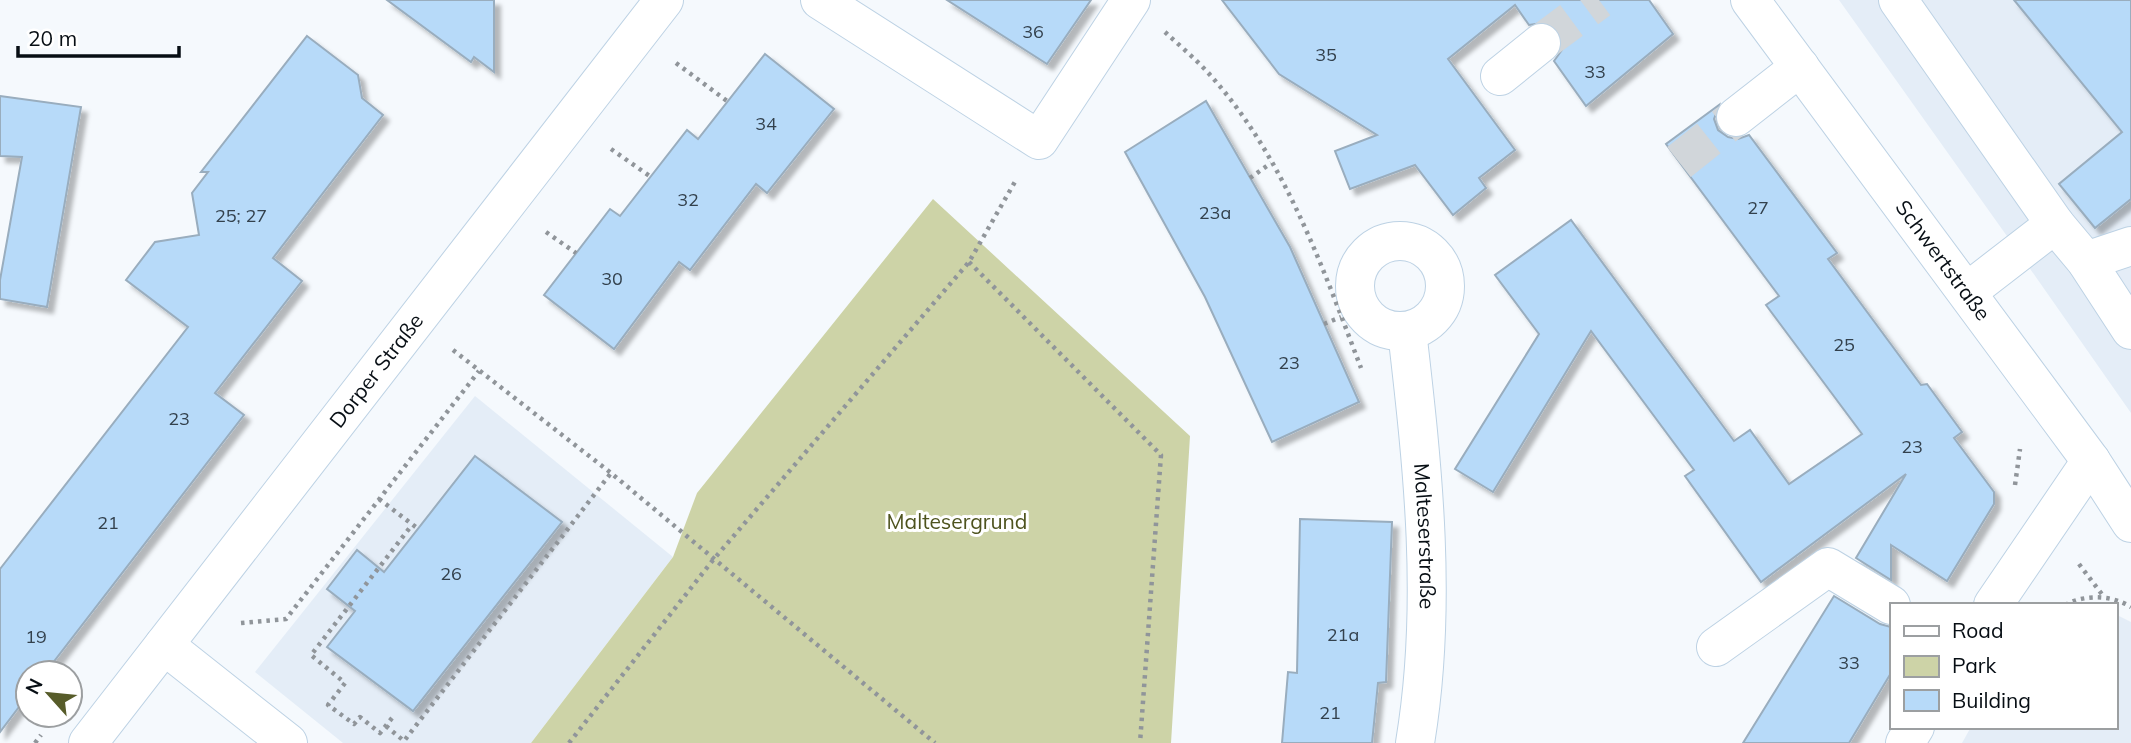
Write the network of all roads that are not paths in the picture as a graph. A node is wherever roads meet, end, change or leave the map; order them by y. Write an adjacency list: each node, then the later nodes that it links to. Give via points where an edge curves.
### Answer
1 (664, 0): 21 (street, Dorper Straße)
2 (820, 0): 3 (street, via 1040,141)
3 (1131, 0)
4 (1750, 0): 7 (street, Schwertstraße)
5 (1898, 0): 10 (street)
6 (1541, 43): 8 (street)
7 (1800, 68): 9 (street); 13 (street, Schwertstraße)
8 (1500, 76)
9 (1736, 117)
10 (2055, 224): 12 (street); 13 (street)
11 (2131, 246): 12 (street)
12 (2085, 261): 14 (street)
13 (1966, 292): 16 (street, Schwertstraße)
14 (2131, 330)
15 (1406, 331): 24 (street, Malteserstraße, via 1423,466 1428,573 1424,688)
16 (2091, 461): 17 (street, Schwertstraße); 18 (street)
17 (2131, 523)
18 (1994, 603)
19 (1890, 604): 20 (street, via 1828,567)
20 (1716, 647)
21 (177, 657): 22 (street, Dorper Straße); 23 (street)
22 (88, 743)
23 (288, 743)
24 (1415, 743)

